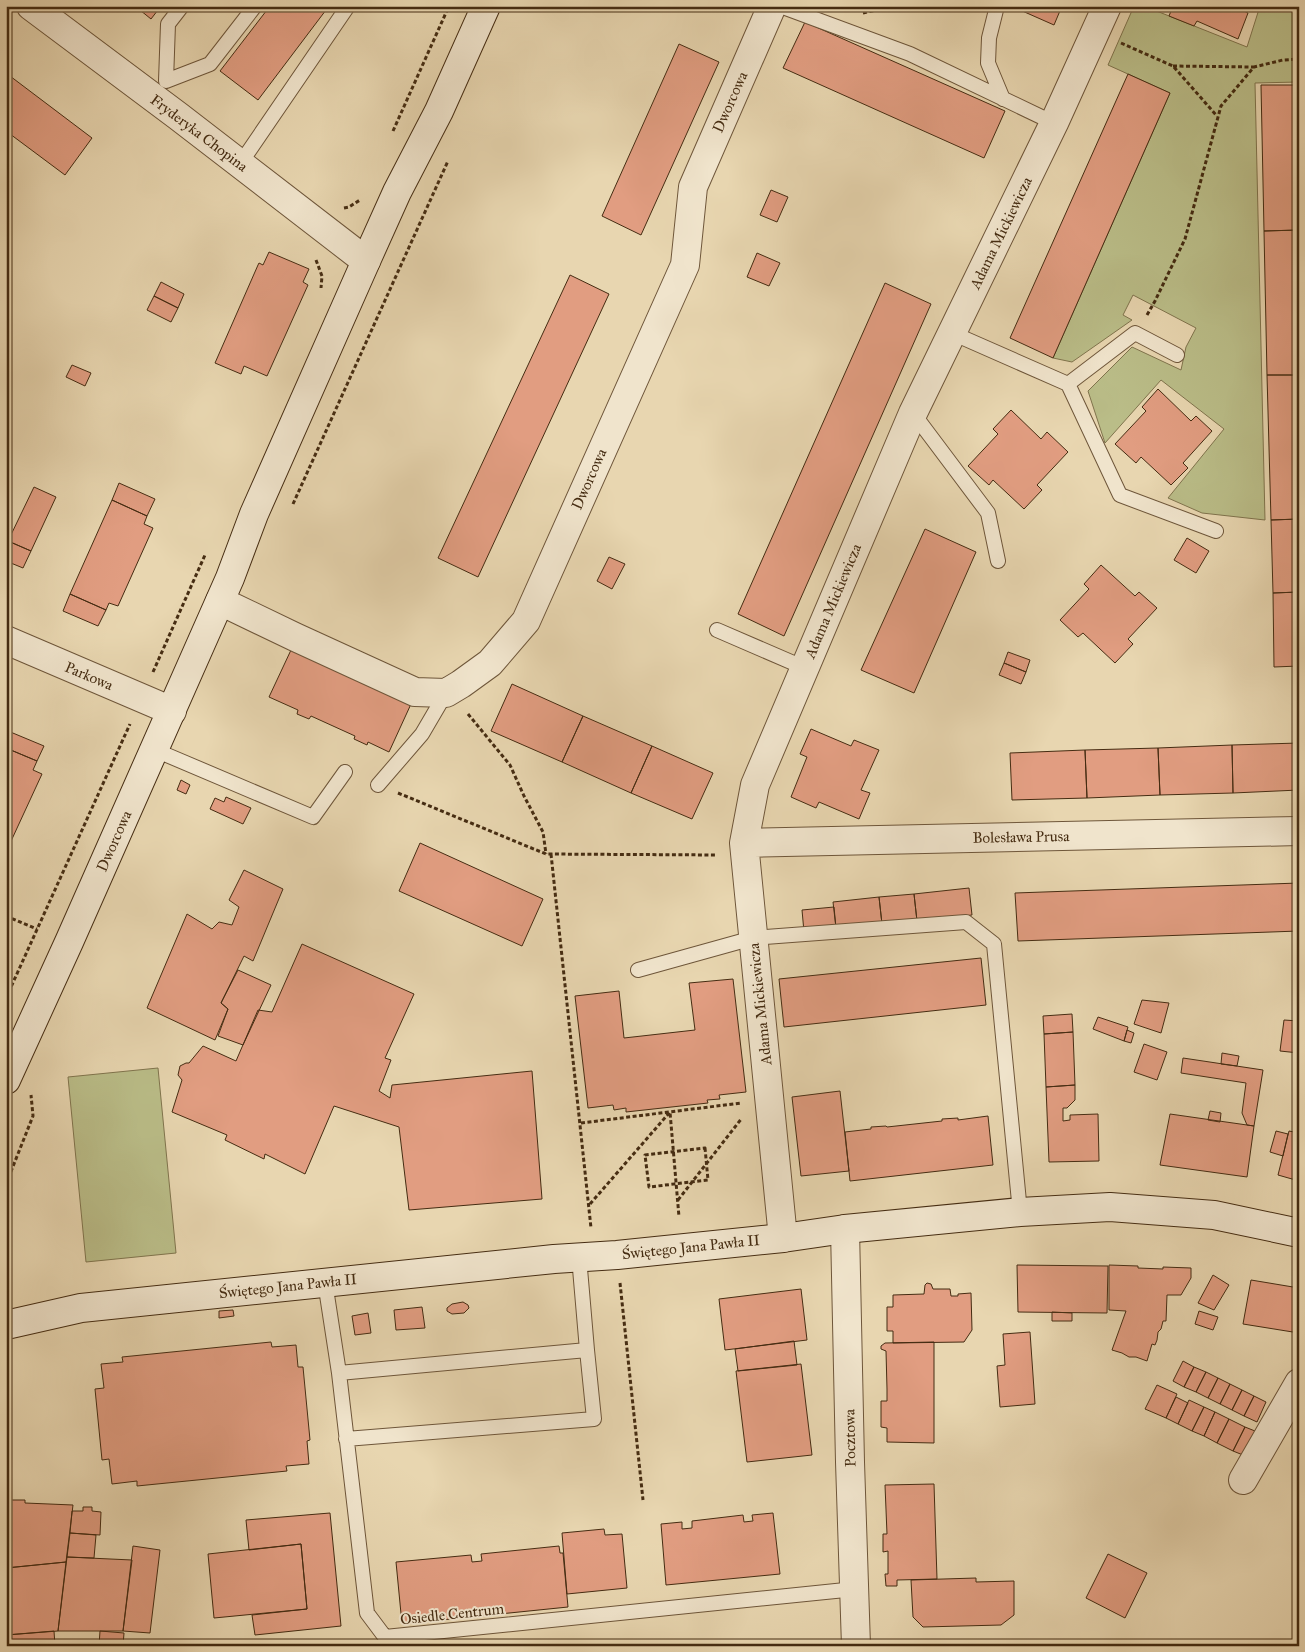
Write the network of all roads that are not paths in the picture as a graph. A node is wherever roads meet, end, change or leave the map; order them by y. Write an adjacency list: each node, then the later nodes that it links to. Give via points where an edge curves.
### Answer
1 (182, 6): 10 (lane, via 168,24)
2 (255, 6): 10 (lane, via 210,64)
3 (348, 6): 13 (lane)
4 (486, 6): 14 (street, Dworcowa)
5 (772, 6): 25 (street, Dworcowa, via 693,187 685,264 526,621 490,663)
6 (780, 6): 11 (lane, via 910,54)
7 (997, 6): 11 (lane, via 989,38 988,63)
8 (1107, 6): 12 (street, Adama Mickiewicza)
9 (39, 9): 10 (street, Fryderyka Chopina)
10 (160, 90): 13 (street, Fryderyka Chopina)
11 (1003, 99): 12 (lane)
12 (1054, 123): 15 (street, Adama Mickiewicza)
13 (240, 164): 14 (street, Fryderyka Chopina)
14 (366, 261): 21 (street, Dworcowa, via 254,514)
15 (952, 333): 17 (lane); 18 (street, Adama Mickiewicza)
16 (1177, 355): 17 (lane, via 1135,333)
17 (1068, 384): 19 (lane, via 1120,495)
18 (913, 413): 20 (lane, via 988,513); 24 (street, Adama Mickiewicza)
19 (1216, 531)
20 (998, 561)
21 (220, 601): 25 (street, via 415,692); 26 (street, Dworcowa)
22 (717, 630): 24 (lane)
23 (6, 640): 26 (street, Parkowa)
24 (805, 668): 31 (street, Adama Mickiewicza, via 756,785)
25 (446, 693): 29 (lane, via 422,734)
26 (172, 711): 27 (street, Dworcowa)
27 (154, 750): 28 (lane, via 313,816); 34 (street, Dworcowa)
28 (345, 772)
29 (378, 785)
30 (1299, 831): 31 (street, Bolesława Prusa)
31 (745, 849): 32 (street, Adama Mickiewicza)
32 (753, 938): 33 (lane); 35 (lane, via 966,922 994,944); 38 (street, Adama Mickiewicza, via 762,1093)
33 (638, 970)
34 (6, 1080)
35 (1020, 1212): 36 (street, Świętego Jana Pawła II); 37 (street, Świętego Jana Pawła II, via 1110,1208 1204,1214)
36 (846, 1230): 38 (street, Świętego Jana Pawła II); 49 (street, Pocztowa)
37 (1299, 1233)
38 (783, 1238): 39 (street, Świętego Jana Pawła II)
39 (579, 1257): 40 (street, Świętego Jana Pawła II); 44 (lane)
40 (325, 1282): 42 (street, Świętego Jana Pawła II); 45 (lane, Osiedle Centrum)
41 (6, 1306): 42 (street, Świętego Jana Pawła II)
42 (82, 1308): 43 (street, Świętego Jana Pawła II)
43 (6, 1325)
44 (587, 1350): 45 (lane); 47 (lane, via 594,1419)
45 (339, 1373): 47 (lane, Osiedle Centrum)
46 (1299, 1383): 48 (street)
47 (346, 1439): 49 (lane, Osiedle Centrum, via 367,1613 385,1638)
48 (1244, 1480)
49 (854, 1589): 50 (street, Pocztowa)
50 (856, 1646)

